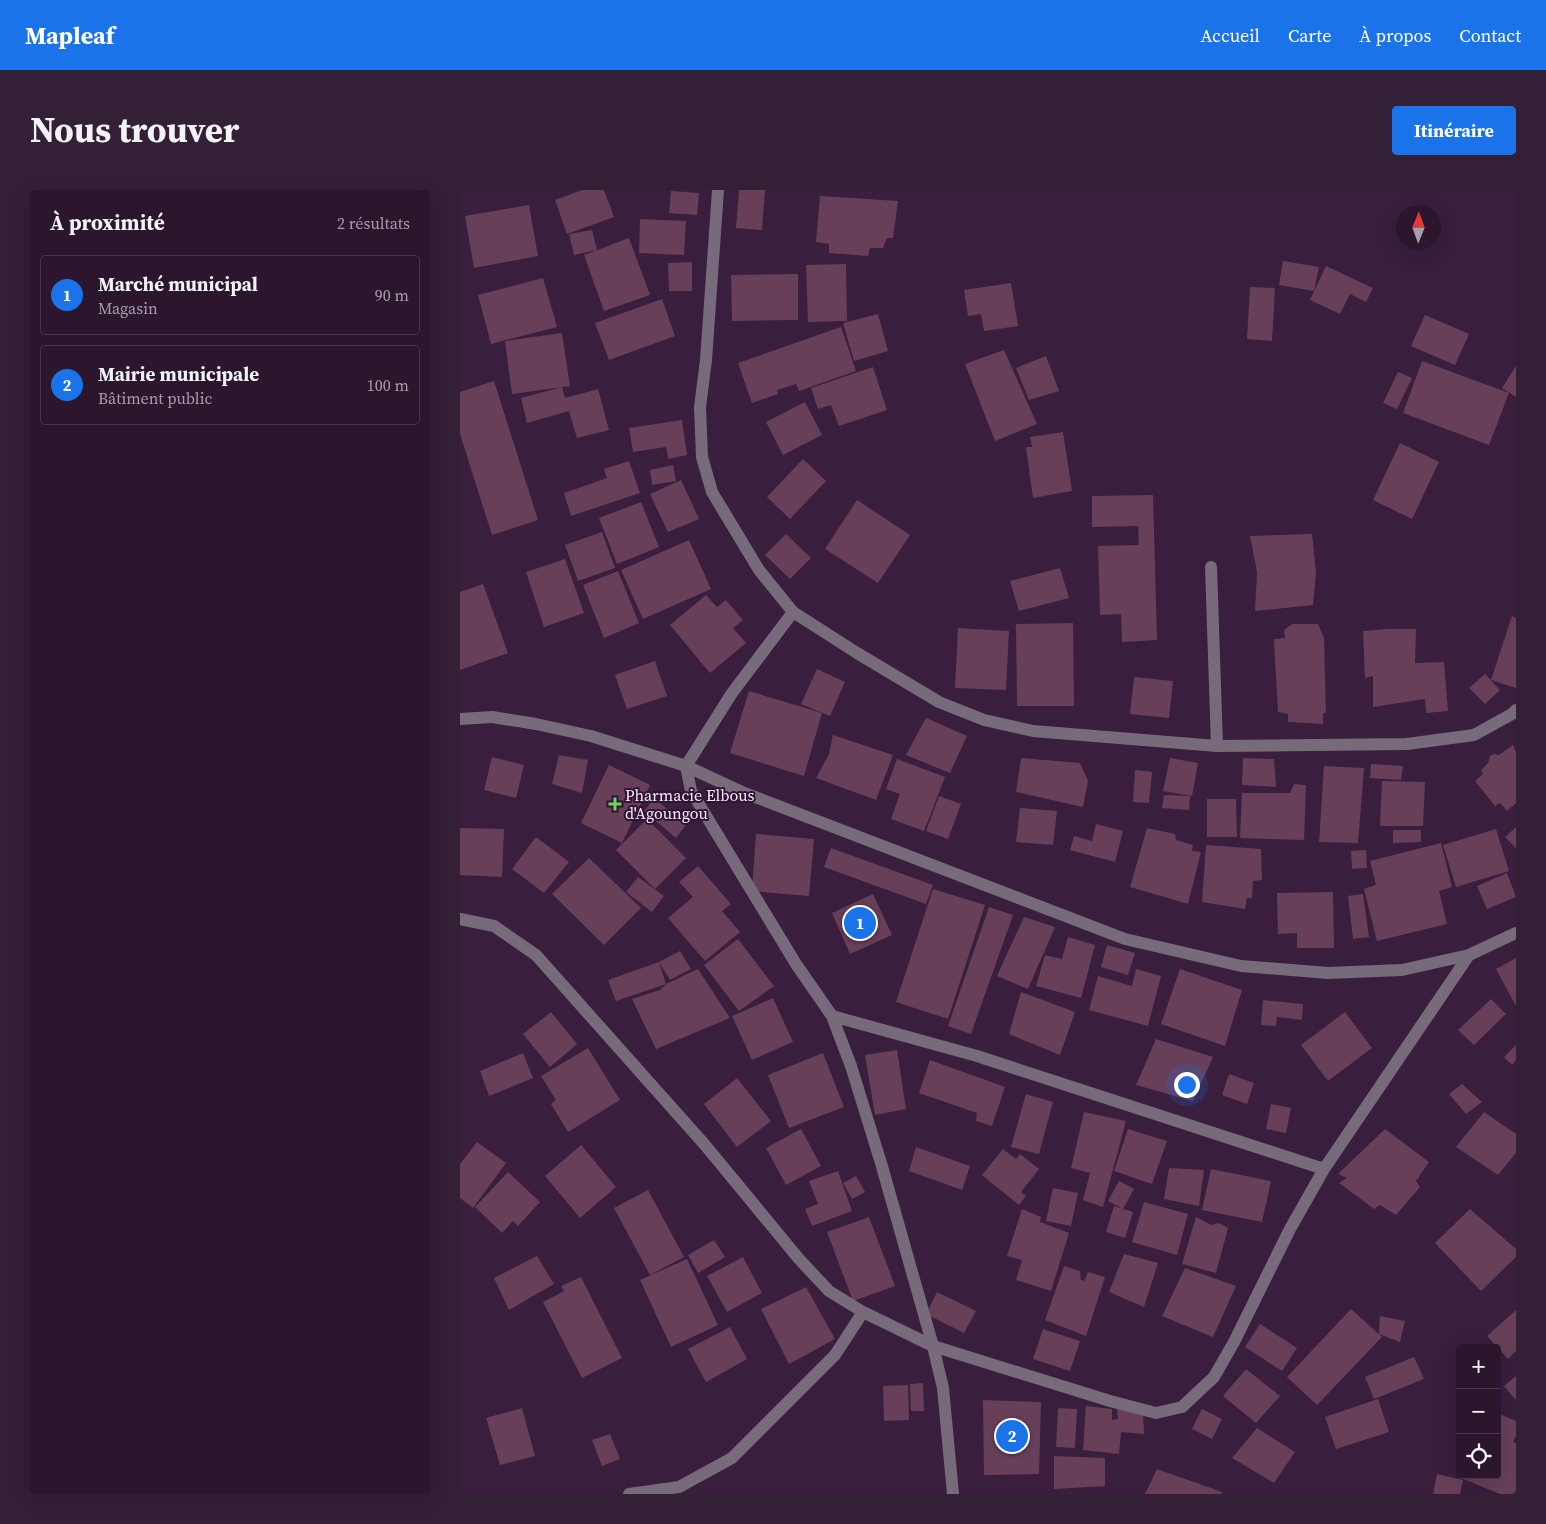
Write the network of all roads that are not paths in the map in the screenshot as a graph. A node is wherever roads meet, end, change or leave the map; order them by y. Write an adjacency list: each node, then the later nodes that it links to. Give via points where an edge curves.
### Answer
1 (718, 190): 3 (street, via 700,407 702,457 712,492 758,570)
2 (1211, 567): 6 (street)
3 (793, 612): 6 (street, via 939,702 984,720 1033,731); 7 (street, via 732,693)
4 (1516, 710): 6 (street, via 1474,735 1406,744)
5 (460, 719): 7 (street, via 492,717 536,724 591,736)
6 (1217, 746)
7 (686, 766): 10 (street, via 742,792 1125,939 1241,966 1328,973 1402,970); 11 (street, via 691,791 796,964)
8 (460, 919): 13 (street, via 494,926 536,955 706,1145 805,1265 829,1291)
9 (1516, 933): 10 (street)
10 (1469, 955): 12 (street)
11 (832, 1016): 12 (street, via 977,1056); 14 (street, via 879,1154)
12 (1324, 1169): 14 (street, via 1214,1377 1182,1408 1156,1413)
13 (863, 1312): 14 (street); 15 (street, via 835,1355 732,1458 679,1487)
14 (933, 1346): 16 (street, via 943,1388)
15 (629, 1494)
16 (953, 1494)

